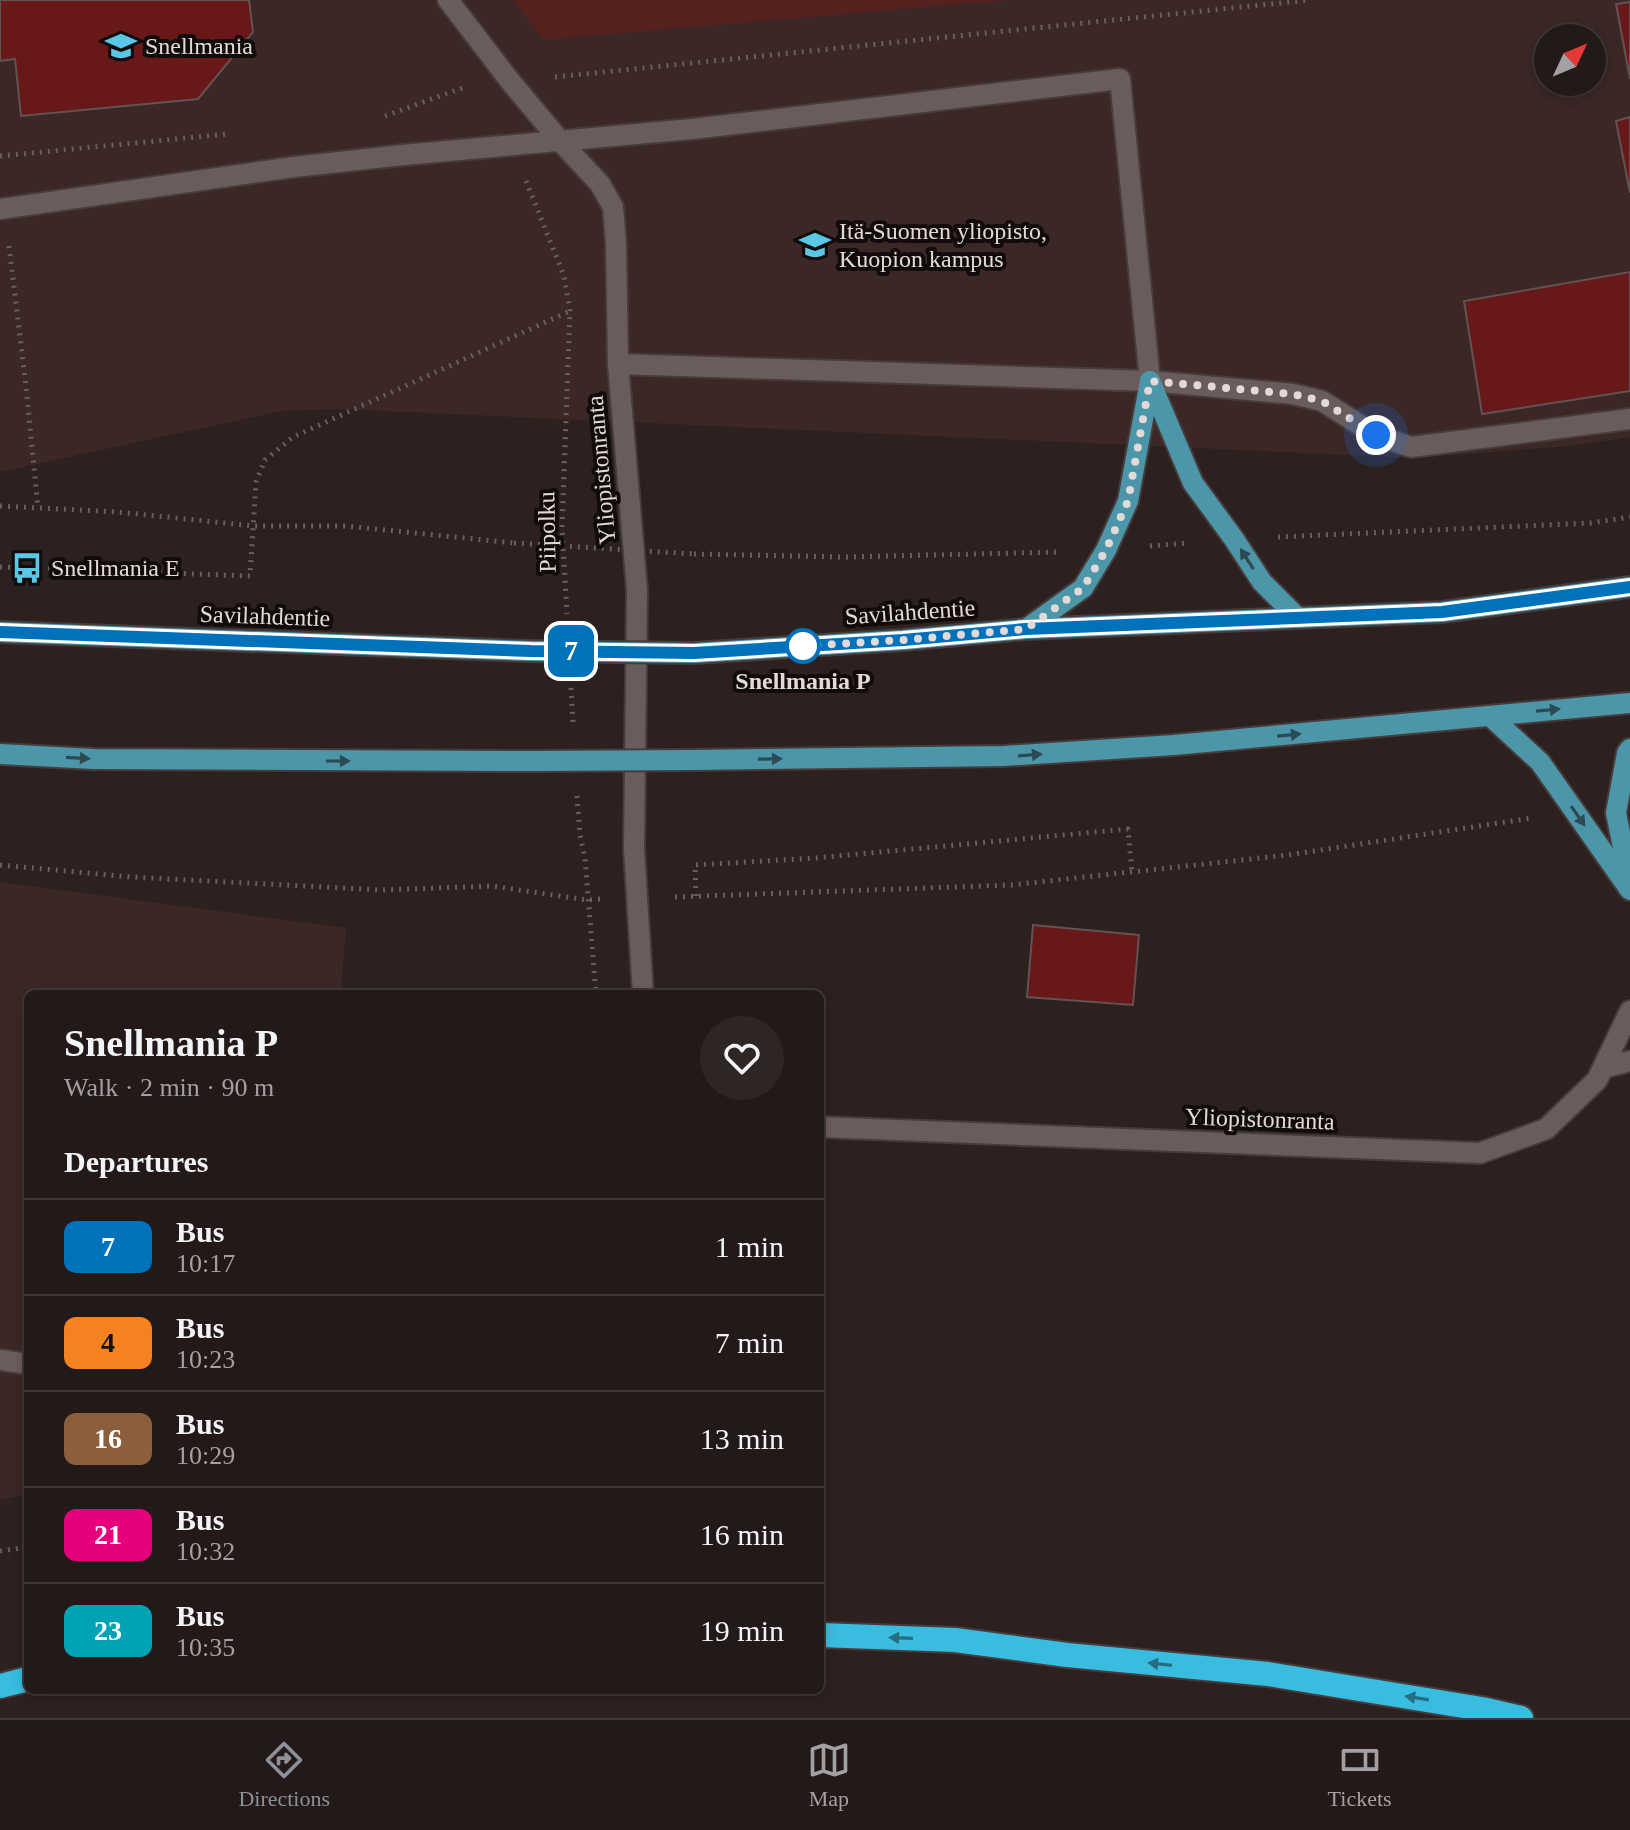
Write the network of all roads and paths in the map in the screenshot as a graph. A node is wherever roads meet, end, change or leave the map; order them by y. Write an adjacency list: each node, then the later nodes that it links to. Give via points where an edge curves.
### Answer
1 (448, 0): 3 (street, Yliopistonranta)
2 (1310, 0): 3 (path)
3 (510, 81): 4 (path, via 463,87); 6 (street, Yliopistonranta)
4 (376, 119)
5 (235, 133): 8 (path)
6 (561, 142): 7 (street); 11 (street, Yliopistonranta, via 600,184 613,207); 12 (street, via 1120,79)
7 (512, 146): 9 (street, via 294,167); 10 (path, Piipolku, via 564,276)
8 (0, 156)
9 (2, 209): 15 (path)
10 (570, 311): 17 (path, via 293,437 265,460 256,482); 23 (path, Piipolku, via 562,528)
11 (618, 364): 12 (street); 39 (street, Yliopistonranta, via 637,590)
12 (1150, 381): 13 (street, via 1322,401 1376,435 1411,447); 18 (main road, via 1193,483); 19 (main road, via 1128,501)
13 (1630, 419)
14 (0, 506): 15 (path)
15 (38, 508): 17 (path)
16 (1630, 517): 18 (path)
17 (254, 526): 19 (path, bridge, via 346,526 694,554 844,557); 20 (path, via 250,576)
18 (1234, 539): 19 (path); 22 (main road, one-way to 18, via 1262,582)
19 (1106, 550): 24 (main road, via 1083,588)
20 (0, 567)
21 (1630, 587): 22 (main road, Savilahdentie, via 1442,612)
22 (1298, 618): 24 (main road, Savilahdentie)
23 (567, 620)
24 (1026, 629): 25 (main road, Savilahdentie, bridge, via 694,653)
25 (0, 632)
26 (571, 681): 29 (path)
27 (1630, 703): 28 (main road, one-way to 27)
28 (1490, 716): 31 (main road, one-way to 28, bridge, via 535,761 1004,756); 33 (main road, via 1540,762)
29 (574, 727)
30 (1630, 749): 36 (main road, via 1616,813)
31 (0, 754)
32 (577, 789): 40 (path)
33 (1576, 812): 35 (path, via 1288,855); 37 (main road, one-way to 37)
34 (0, 865): 40 (path, via 382,890 492,886)
35 (1132, 872): 38 (path, via 1011,885); 38 (path, via 1128,829 695,865)
36 (1630, 882)
37 (1630, 890)
38 (696, 896): 39 (path)
39 (637, 898): 40 (path); 42 (street, Yliopistonranta)
40 (587, 900): 41 (path)
41 (596, 990)
42 (643, 990)
43 (1630, 1011): 45 (street, Yliopistonranta)
44 (1630, 1061): 45 (street)
45 (1603, 1068): 46 (street, Yliopistonranta, via 1546,1129 1480,1153)
46 (824, 1127)
47 (0, 1360): 48 (street)
48 (24, 1363)
49 (24, 1548): 50 (path)
50 (0, 1551)
51 (824, 1635): 54 (highway, one-way to 51, via 1268,1674 955,1640)
52 (24, 1680): 53 (highway)
53 (0, 1686)
54 (1521, 1718)

